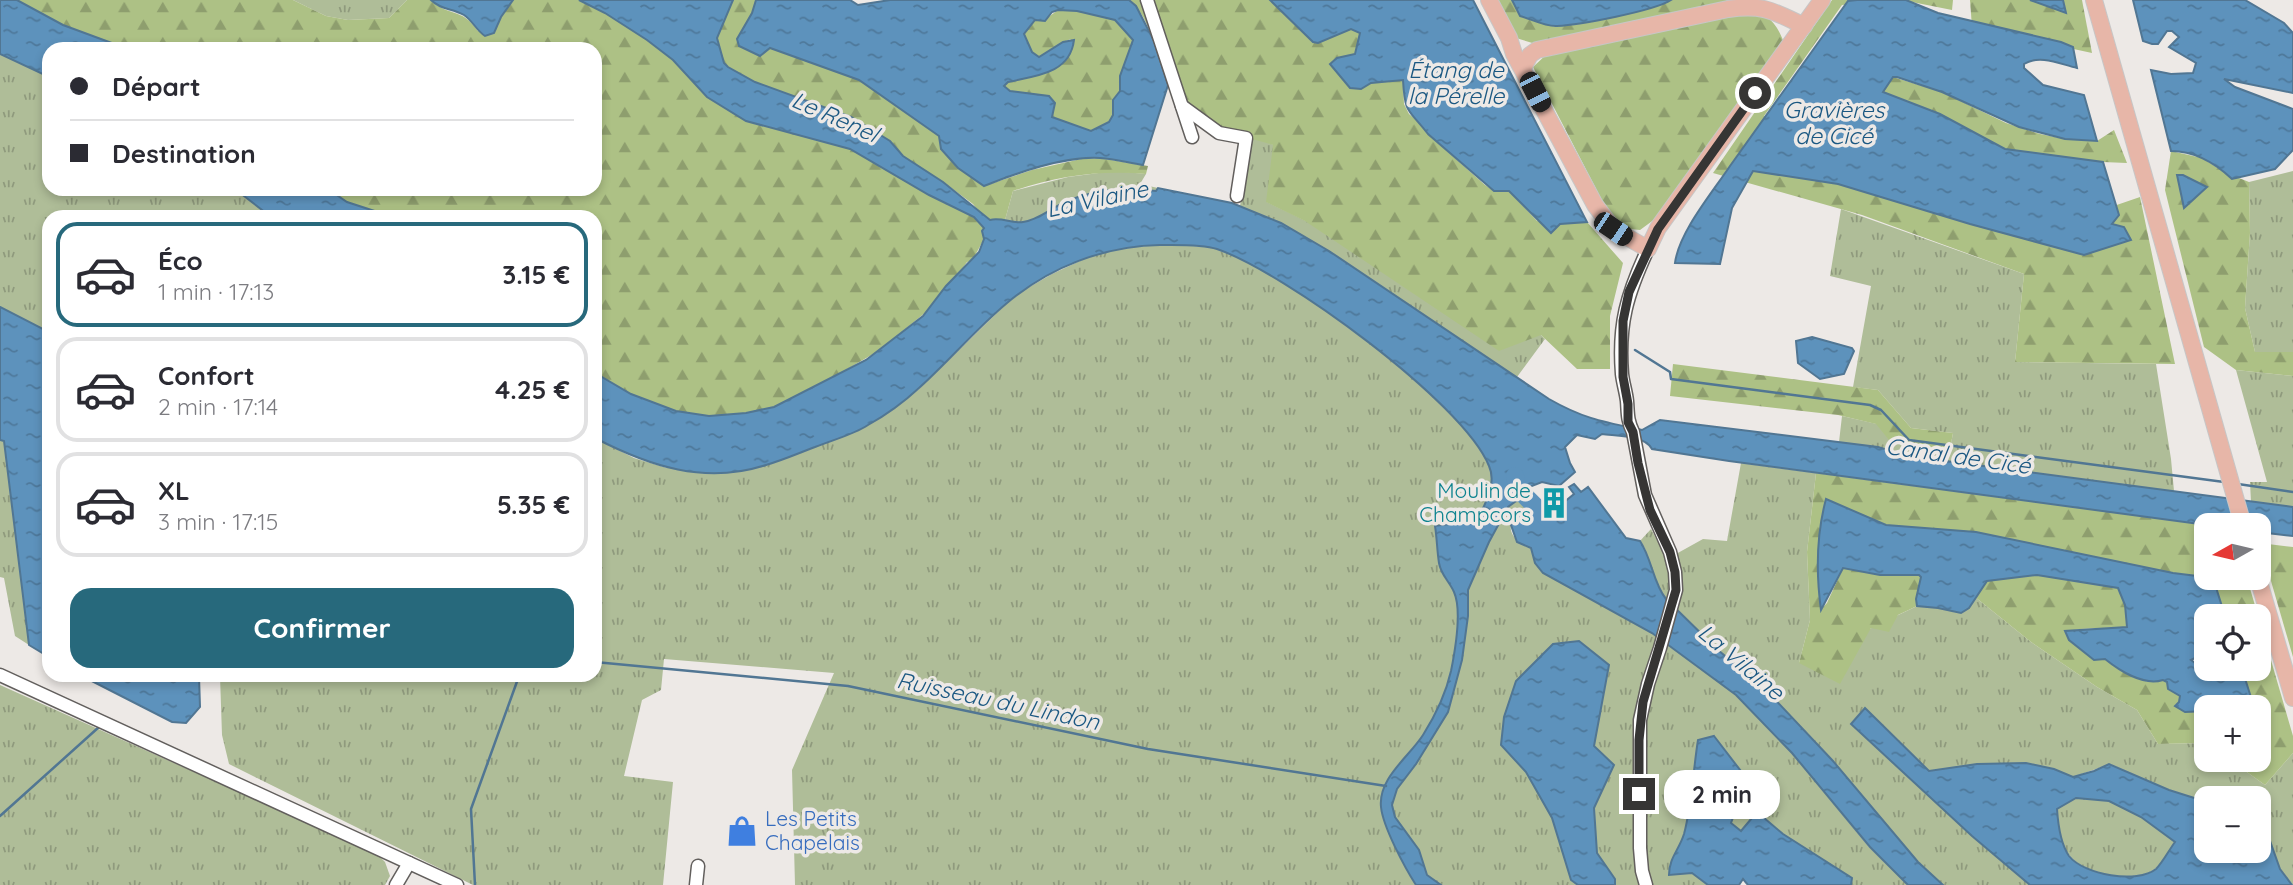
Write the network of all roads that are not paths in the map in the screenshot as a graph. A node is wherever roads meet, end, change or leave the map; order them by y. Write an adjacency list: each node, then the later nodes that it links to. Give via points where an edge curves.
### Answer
1 (1147, 0): 9 (street)
2 (1489, 0): 6 (main road)
3 (1822, 0): 5 (main road)
4 (2094, 0): 13 (main road)
5 (1804, 26): 7 (main road, via 1766,7 1749,6); 12 (main road)
6 (1509, 38): 7 (main road); 8 (main road)
7 (1537, 50): 8 (main road)
8 (1524, 68): 12 (main road, via 1595,205 1613,229)
9 (1182, 106): 10 (street); 11 (street, via 1219,133 1246,138)
10 (1192, 137)
11 (1237, 196)
12 (1648, 249): 22 (street, via 1629,292 1623,321 1626,415 1650,510 1670,552 1676,590 1640,720 1641,857)
13 (2240, 513)
14 (2262, 590): 16 (main road)
15 (0, 675): 17 (street)
16 (2293, 698)
17 (409, 863): 19 (street); 20 (street)
18 (698, 866): 21 (street)
19 (396, 885)
20 (457, 885)
21 (696, 885)
22 (1646, 885)

